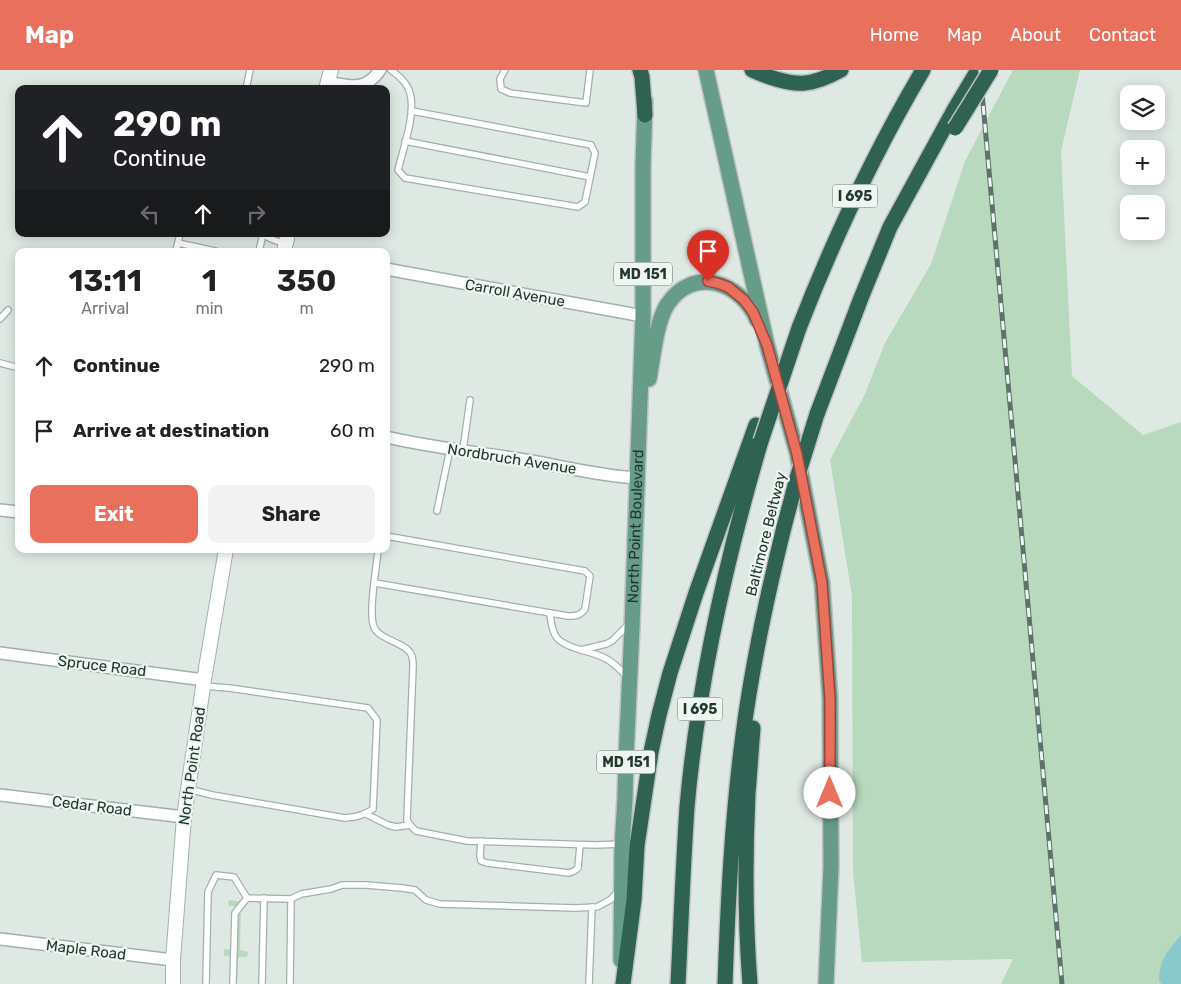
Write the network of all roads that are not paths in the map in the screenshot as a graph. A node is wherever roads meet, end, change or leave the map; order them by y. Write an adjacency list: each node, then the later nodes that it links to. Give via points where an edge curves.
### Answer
1 (250, 70): 15 (lane)
2 (380, 70): 17 (street)
3 (391, 70): 18 (lane, via 410,92)
4 (505, 70): 5 (lane, via 500,79 501,89 586,103)
5 (590, 70)
6 (640, 70): 19 (highway)
7 (645, 70): 19 (main road, North Point Boulevard / MD 151)
8 (706, 70): 34 (main road)
9 (752, 70): 10 (highway, via 803,84)
10 (841, 70)
11 (923, 70): 33 (highway, Baltimore Beltway / I 695, via 895,117 852,203)
12 (978, 70): 29 (highway, Baltimore Beltway / I 695, via 890,228)
13 (991, 70): 29 (highway, bridge, via 896,231)
14 (328, 80): 16 (street)
15 (247, 85)
16 (348, 85)
17 (364, 85)
18 (412, 111): 20 (lane); 21 (lane, via 591,146 595,153)
19 (645, 115): 31 (main road, North Point Boulevard / MD 151)
20 (405, 141): 21 (lane); 21 (lane, via 398,170 405,178 578,207 585,202)
21 (590, 178)
22 (179, 237): 24 (lane)
23 (268, 237): 25 (lane)
24 (178, 243): 26 (lane); 27 (lane)
25 (286, 246)
26 (177, 248)
27 (200, 248)
28 (390, 271): 31 (street, Carroll Avenue)
29 (861, 298): 46 (highway, Baltimore Beltway / I 695, bridge, via 817,414)
30 (8, 310): 32 (lane)
31 (644, 316): 38 (main road, North Point Boulevard / MD 151)
32 (0, 318)
33 (799, 328): 78 (highway, bridge, via 756,425 670,673 651,752); 79 (highway, Baltimore Beltway / I 695, bridge, via 743,501 708,656 688,806)
34 (767, 345): 38 (main road, via 753,312 728,287 708,281 682,289 662,314); 82 (main road, via 797,454 822,583 830,699 831,867)
35 (0, 363): 36 (lane)
36 (15, 367)
37 (470, 400): 41 (lane)
38 (640, 428): 42 (main road, North Point Boulevard / MD 151)
39 (390, 438): 40 (street, Nordbruch Avenue)
40 (450, 449): 41 (street, Nordbruch Avenue); 44 (lane)
41 (463, 450): 42 (street, Nordbruch Avenue)
42 (637, 478): 52 (main road, North Point Boulevard / MD 151)
43 (0, 510): 45 (street)
44 (437, 511)
45 (15, 512)
46 (784, 527): 80 (highway, Baltimore Beltway / I 695, via 755,658 743,733 734,817); 81 (highway, via 762,660 751,754 745,865)
47 (390, 537): 51 (lane, via 585,571 590,576 582,613 577,616)
48 (225, 553): 56 (street, North Point Road)
49 (378, 553): 50 (lane)
50 (375, 583): 51 (lane); 61 (lane, via 374,626 412,656 407,820)
51 (550, 613): 53 (lane, via 551,628 557,638 566,646)
52 (633, 619): 53 (lane, via 612,641); 55 (main road, North Point Boulevard / MD 151)
53 (581, 650): 55 (lane, via 608,658)
54 (0, 653): 56 (street, Spruce Road)
55 (630, 679): 63 (main road, North Point Boulevard / MD 151)
56 (203, 683): 57 (street, North Point Road); 59 (lane, via 368,708 377,720 374,809)
57 (188, 789): 59 (lane, via 345,818); 60 (street, North Point Road)
58 (0, 795): 60 (street, Cedar Road)
59 (366, 814): 61 (lane, via 396,827)
60 (184, 817): 71 (street, North Point Road)
61 (410, 825): 62 (lane, via 416,831)
62 (481, 841): 64 (lane); 64 (lane, via 481,861 569,873 578,868)
63 (622, 844): 64 (lane); 65 (main road, North Point Boulevard / MD 151)
64 (580, 845)
65 (621, 889): 69 (lane, via 610,900); 78 (main road, North Point Boulevard / MD 151)
66 (247, 898): 67 (lane); 73 (lane, via 234,878 216,875 208,892); 74 (lane, via 235,913)
67 (264, 898): 68 (lane); 75 (lane)
68 (291, 899): 69 (lane, via 342,885 366,885 415,890 426,900 440,904); 76 (lane)
69 (592, 907): 77 (lane)
70 (0, 939): 71 (street, Maple Road)
71 (173, 960): 72 (street, North Point Road)
72 (173, 984)
73 (206, 984)
74 (233, 984)
75 (262, 984)
76 (290, 984)
77 (589, 984)
78 (622, 984)
79 (678, 984)
80 (725, 984)
81 (750, 984)
82 (826, 984)

